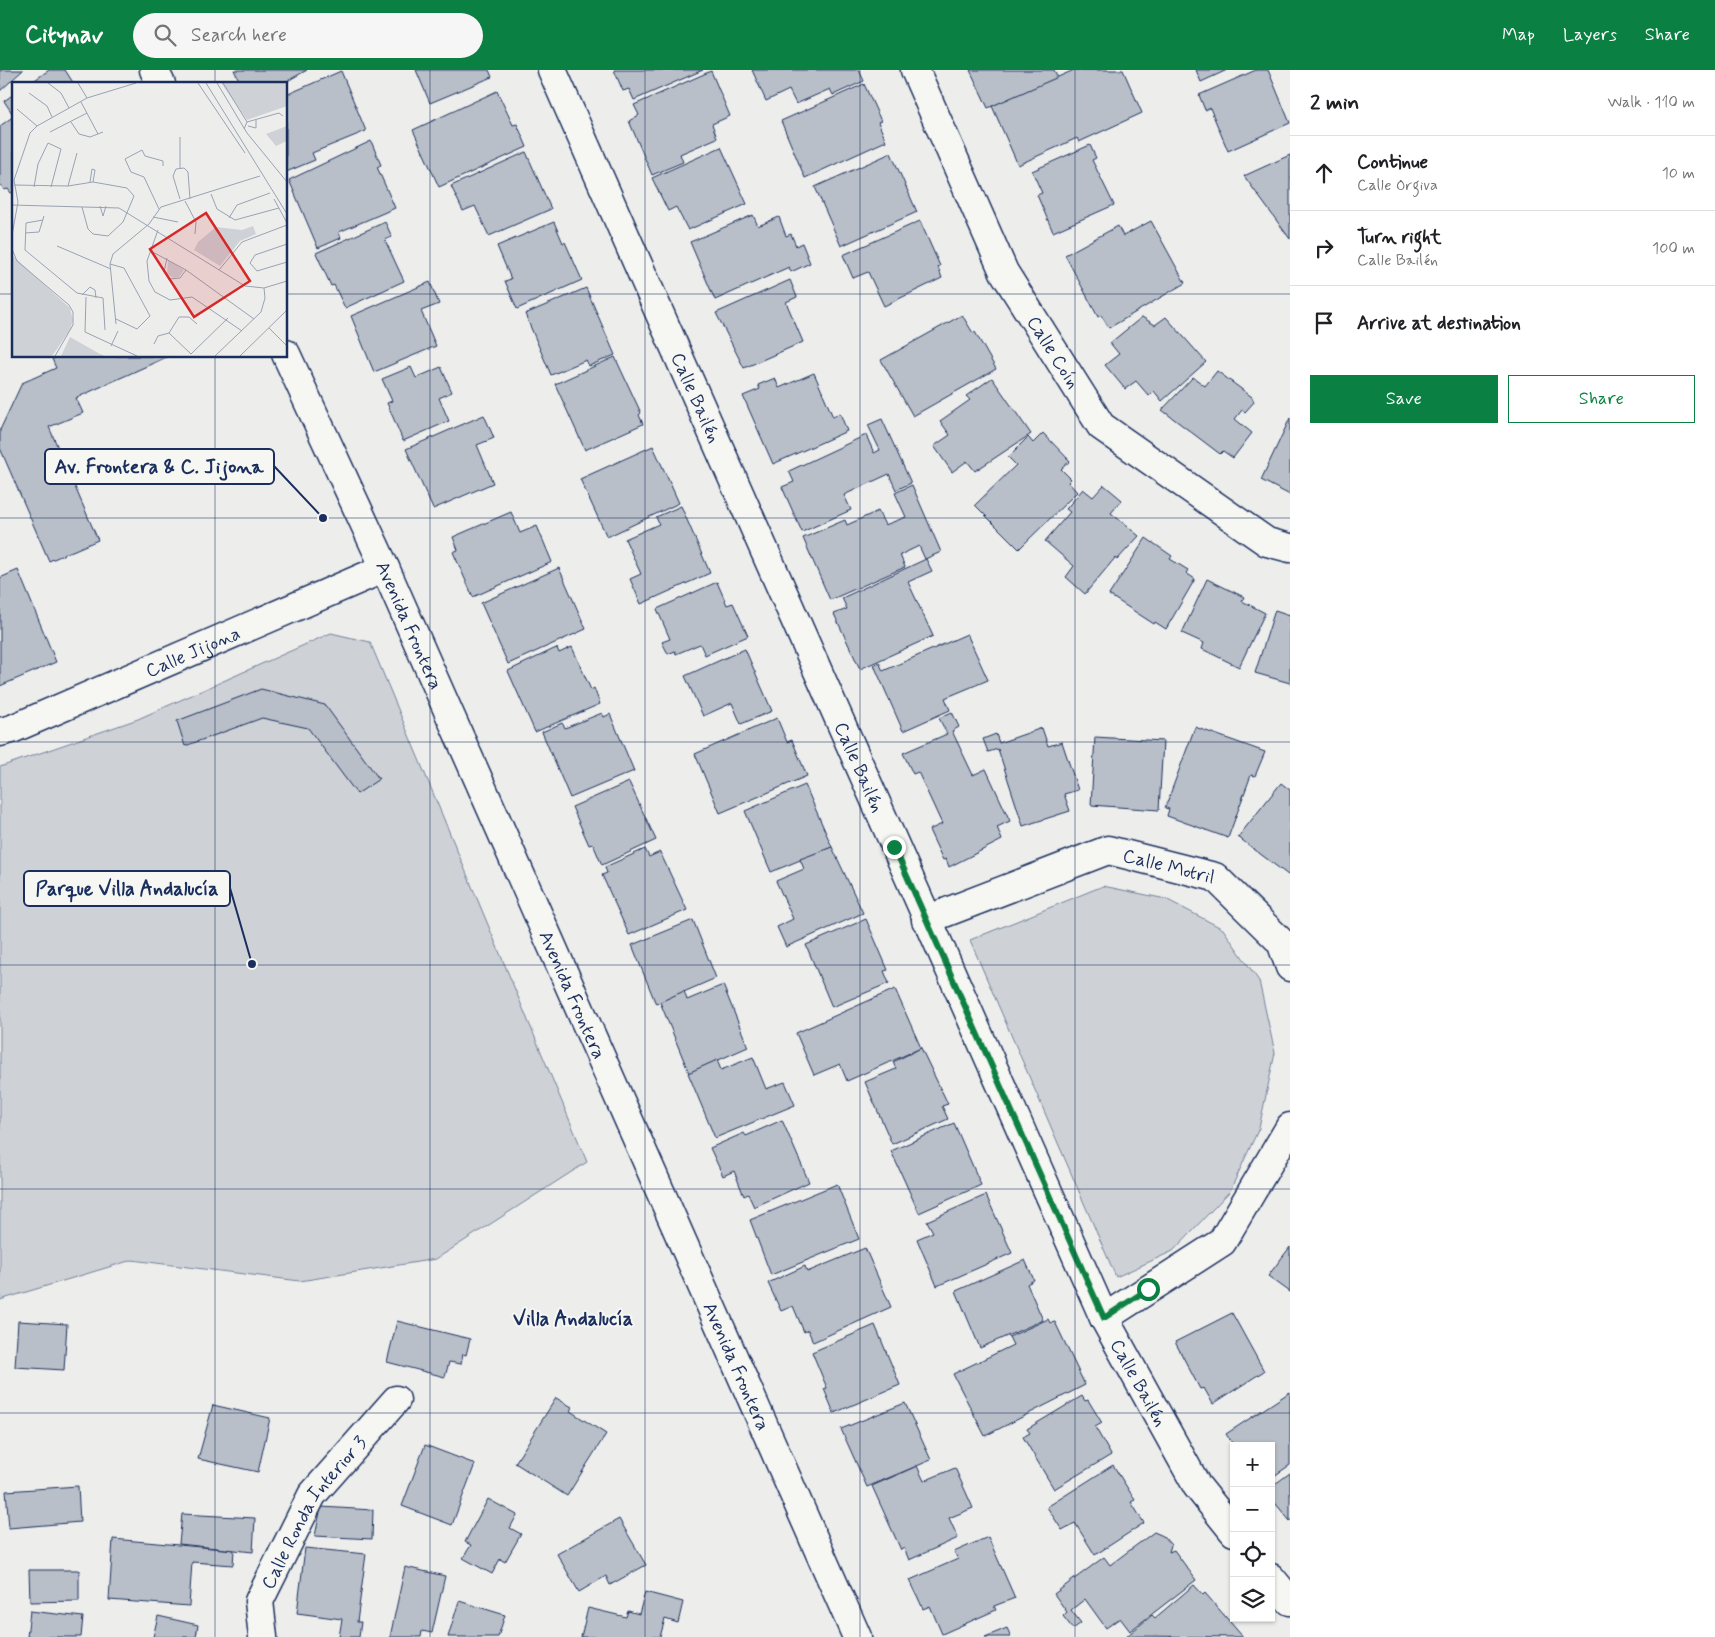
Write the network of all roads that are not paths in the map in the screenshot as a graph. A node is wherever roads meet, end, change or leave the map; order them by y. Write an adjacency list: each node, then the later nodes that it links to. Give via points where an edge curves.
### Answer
1 (154, 70): 4 (street)
2 (552, 70): 9 (street, Calle Bailén)
3 (915, 70): 6 (street, Calle Coín, via 1004,272 1101,426 1267,542)
4 (160, 82)
5 (288, 358): 7 (street, Avenida Frontera)
6 (1290, 548)
7 (385, 568): 8 (street, Calle Jijona, via 12,730); 18 (street, Avenida Frontera)
8 (0, 732)
9 (926, 920): 10 (street, Calle Motril, via 1108,850 1215,877 1281,942); 12 (street, Calle Bailén)
10 (1290, 967)
11 (1290, 1127): 12 (street, via 1222,1242)
12 (1104, 1318): 14 (street, Calle Bailén, via 1197,1486)
13 (396, 1400): 17 (street, Calle Ronda Interior 3, via 312,1496 259,1601)
14 (1230, 1527)
15 (1275, 1583): 16 (street)
16 (1290, 1601)
17 (263, 1637)
18 (857, 1637)

